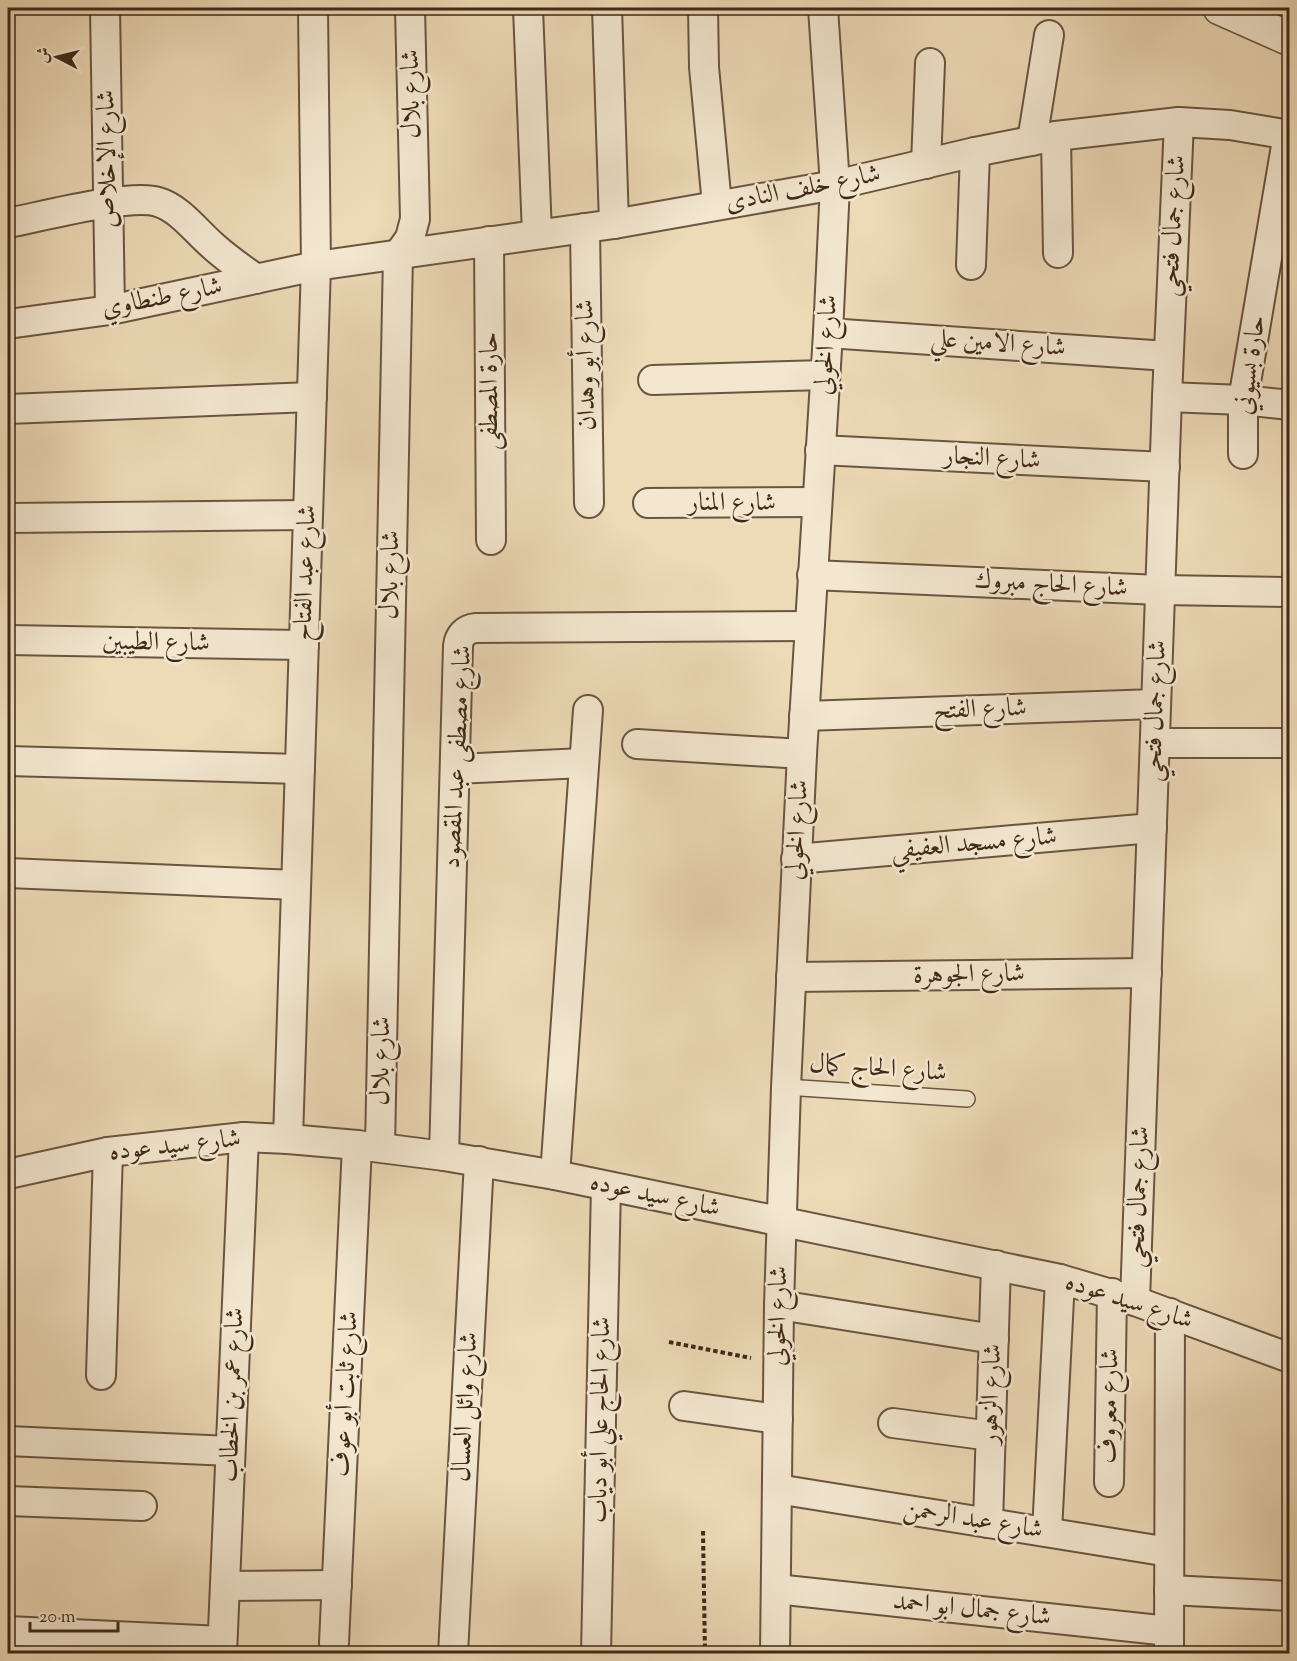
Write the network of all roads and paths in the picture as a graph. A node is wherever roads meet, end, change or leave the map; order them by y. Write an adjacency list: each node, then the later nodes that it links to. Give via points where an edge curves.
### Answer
1 (105, 8): 18 (street, شارع الإخلاص)
2 (313, 8): 28 (street, شارع عبد الفتاح)
3 (410, 8): 26 (street, شارع بلال, via 415,219 410,238)
4 (528, 8): 23 (street)
5 (607, 8): 21 (street)
6 (703, 8): 19 (street, via 704,67)
7 (823, 8): 17 (street, شارع الخولي)
8 (1220, 8): 10 (street)
9 (1049, 35): 14 (street)
10 (1290, 39)
11 (930, 63): 16 (street)
12 (1179, 122): 13 (street, شارع خلف النادى, via 1230,125); 14 (street, شارع خلف النادى); 33 (street, شارع جمال فتحي)
13 (1289, 135): 38 (street, حارة بسيوني)
14 (1044, 138): 15 (street, شارع خلف النادى); 25 (street)
15 (975, 152): 16 (street, شارع خلف النادى); 27 (street)
16 (926, 164): 17 (street, شارع خلف النادى)
17 (835, 185): 19 (street, شارع خلف النادى); 32 (street, شارع الخولي)
18 (108, 203): 20 (street); 29 (street, via 141,199 159,202); 30 (street, شارع الإخلاص)
19 (717, 205): 21 (street, شارع خلف النادى)
20 (8, 223)
21 (614, 224): 22 (street, شارع خلف النادى)
22 (585, 228): 23 (street, شارع خلف النادى); 45 (street, شارع أبو وهدان)
23 (537, 234): 24 (street, شارع خلف النادى)
24 (489, 242): 26 (street, شارع خلف النادى); 49 (street, حارة المصطفى)
25 (1058, 254)
26 (398, 255): 28 (street, شارع خلف النادى); 77 (street, شارع بلال)
27 (971, 265)
28 (316, 266): 29 (street, شارع طنطاوي); 36 (street, شارع عبد الفتاح)
29 (256, 279): 30 (street, شارع طنطاوي)
30 (110, 310): 31 (street, شارع طنطاوي)
31 (8, 324)
32 (828, 333): 33 (street, شارع الامين علي); 34 (street, شارع الخولي)
33 (1168, 356): 37 (street, شارع جمال فتحي)
34 (825, 375): 35 (street); 41 (street, شارع الخولي)
35 (653, 380)
36 (312, 397): 40 (street); 47 (street, شارع عبد الفتاح)
37 (1167, 397): 38 (street); 43 (street, شارع جمال فتحي)
38 (1243, 400): 39 (street); 42 (street, حارة بسيوني)
39 (1290, 405)
40 (8, 409)
41 (820, 450): 43 (street, شارع النجار); 44 (street, شارع الخولي)
42 (1243, 454)
43 (1165, 467): 51 (street, شارع جمال فتحي)
44 (817, 502): 46 (street, شارع المنار); 50 (street, شارع الخولي)
45 (589, 503)
46 (648, 503)
47 (308, 515): 48 (street); 55 (street, شارع عبد الفتاح)
48 (8, 518)
49 (491, 540)
50 (812, 575): 51 (street, شارع الحاج مبروك); 53 (street, شارع الخولي)
51 (1160, 590): 52 (street, شارع الحاج مبروك); 56 (street, شارع جمال فتحي)
52 (1290, 592)
53 (809, 626): 58 (street, شارع الخولي); 65 (street, شارع مصطفى عبد المقصود, via 470,629 461,636 458,646)
54 (8, 640): 55 (street, شارع الطيبين)
55 (304, 645): 66 (street, شارع عبد الفتاح)
56 (1156, 704): 58 (street, شارع الفتح); 59 (street, شارع جمال فتحي)
57 (588, 710): 64 (street)
58 (804, 716): 62 (street, شارع الخولي)
59 (1155, 743): 60 (street); 67 (street, شارع جمال فتحي)
60 (1290, 743)
61 (637, 744): 62 (street)
62 (802, 754): 68 (street, شارع الخولي)
63 (8, 761): 66 (street)
64 (584, 763): 65 (street); 82 (street)
65 (455, 769): 79 (street, شارع مصطفى عبد المقصود)
66 (300, 770): 70 (street, شارع عبد الفتاح)
67 (1152, 828): 68 (street, شارع مسجد العفيفي); 71 (street, شارع جمال فتحي)
68 (796, 859): 72 (street, شارع الخولي)
69 (8, 873): 70 (street)
70 (296, 885): 76 (street, شارع عبد الفتاح)
71 (1147, 973): 72 (street, شارع الجوهرة); 87 (street, شارع جمال فتحي)
72 (791, 977): 73 (street, شارع الخولي)
73 (786, 1087): 74 (lane, شارع الحاج كمال); 84 (street, شارع الخولي)
74 (967, 1099)
75 (244, 1137): 76 (street, شارع سيد عوده); 78 (street, شارع سيد عوده); 100 (street, شارع عمر بن الخطاب)
76 (288, 1139): 77 (street, شارع سيد عوده)
77 (368, 1146): 79 (street, شارع سيد عوده); 109 (street, شارع ثابت أبو عوف)
78 (108, 1152): 81 (street, شارع سيد عوده); 94 (street)
79 (444, 1156): 80 (street, شارع سيد عوده)
80 (479, 1161): 82 (street, شارع سيد عوده); 118 (street, شارع وائل العسال)
81 (8, 1174)
82 (555, 1175): 83 (street, شارع سيد عوده)
83 (606, 1186): 84 (street, شارع سيد عوده); 119 (street, شارع الحاج علي أبو دياب)
84 (782, 1222): 85 (street, شارع سيد عوده); 88 (street, شارع الخولي)
85 (996, 1265): 86 (street, شارع سيد عوده); 90 (street, شارع الزهور)
86 (1060, 1279): 87 (street, شارع سيد عوده); 107 (street)
87 (1124, 1297): 89 (street, شارع سيد عوده); 101 (street, شارع معروف)
88 (779, 1305): 90 (street); 93 (street, شارع الخولي)
89 (1170, 1313): 92 (street, شارع سيد عوده); 108 (street)
90 (994, 1339): 98 (street, شارع الزهور)
91 (669, 1342): 93 (path)
92 (1290, 1358)
93 (778, 1363): 96 (street, شارع الخولي)
94 (101, 1375)
95 (684, 1406): 96 (street)
96 (778, 1419): 102 (street, شارع الخولي)
97 (893, 1423): 98 (street)
98 (991, 1436): 105 (street, شارع الزهور)
99 (8, 1441): 100 (street)
100 (230, 1450): 110 (street, شارع عمر بن الخطاب)
101 (1109, 1482)
102 (777, 1489): 105 (street, شارع عبد الرحمن); 111 (street, شارع الخولي)
103 (8, 1501): 104 (street)
104 (142, 1506)
105 (988, 1523): 107 (street, شارع عبد الرحمن)
106 (703, 1531): 120 (path)
107 (1047, 1532): 108 (street, شارع عبد الرحمن)
108 (1169, 1552): 112 (street)
109 (337, 1585): 110 (street); 116 (street, شارع ثابت أبو عوف)
110 (225, 1586): 117 (street, شارع عمر بن الخطاب)
111 (776, 1589): 115 (street, شارع جمال ابو احمد); 121 (street, شارع الخولي)
112 (1169, 1590): 113 (street); 115 (street)
113 (1290, 1596)
114 (8, 1631): 117 (street)
115 (1169, 1642)
116 (334, 1643)
117 (222, 1647)
118 (453, 1653)
119 (596, 1653)
120 (705, 1653)
121 (775, 1653)

